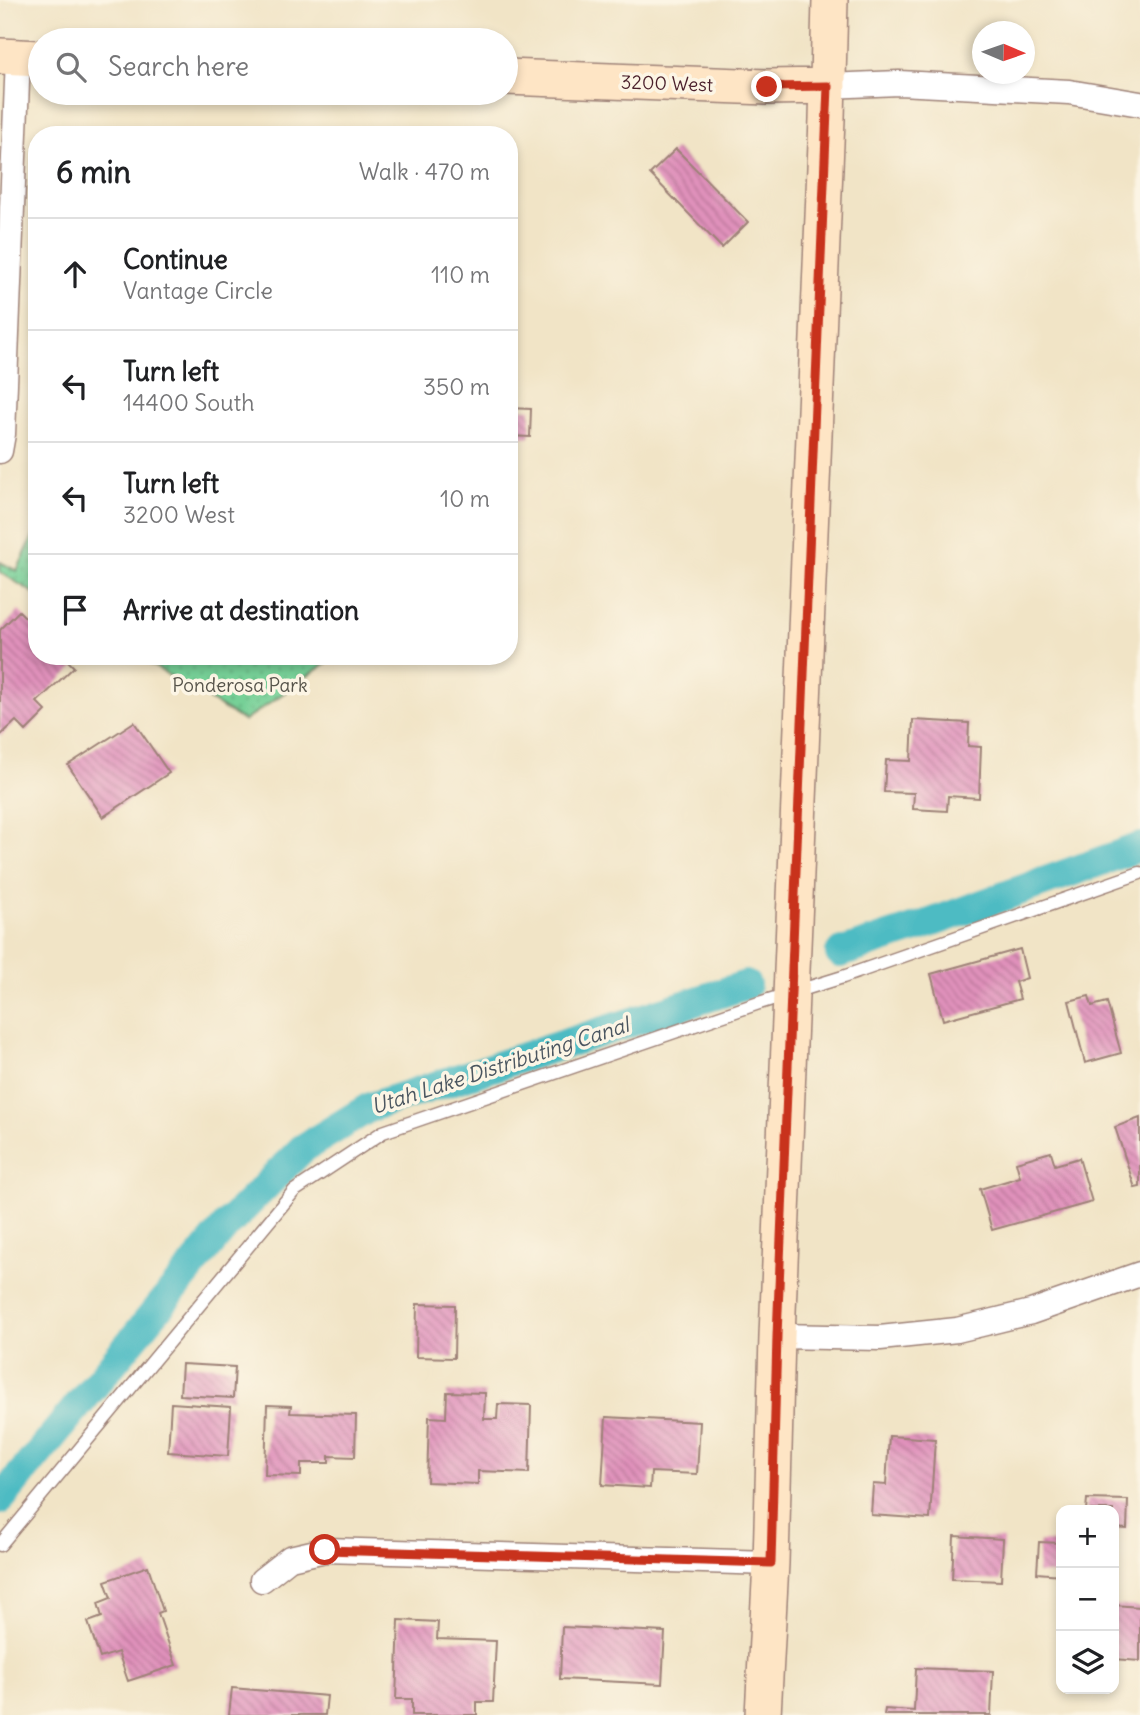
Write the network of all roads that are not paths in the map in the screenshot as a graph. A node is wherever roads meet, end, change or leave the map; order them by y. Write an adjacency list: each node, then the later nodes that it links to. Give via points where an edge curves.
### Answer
1 (830, 0): 4 (street)
2 (19, 57): 6 (street)
3 (518, 77): 4 (street, 3200 West)
4 (828, 86): 5 (street, via 899,83 1069,92); 8 (street)
5 (1140, 104)
6 (0, 451)
7 (1140, 873): 8 (lane)
8 (791, 993): 10 (street); 11 (lane, via 383,1132 294,1191)
9 (1140, 1274): 10 (street, via 1031,1312 957,1330 880,1338)
10 (777, 1336): 12 (street)
11 (0, 1545)
12 (771, 1563): 13 (street, via 325,1550 290,1558); 14 (street)
13 (262, 1580)
14 (764, 1715)

